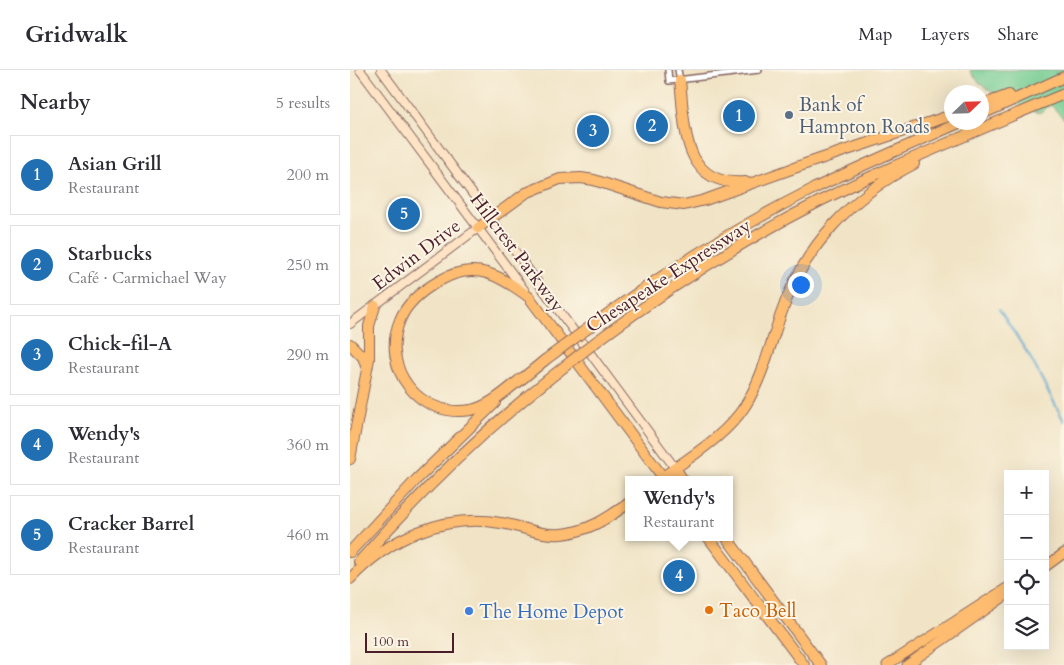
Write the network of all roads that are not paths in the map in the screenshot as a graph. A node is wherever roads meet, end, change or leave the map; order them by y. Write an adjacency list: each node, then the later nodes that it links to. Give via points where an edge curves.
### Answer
1 (360, 70): 15 (main road, Hillcrest Parkway)
2 (381, 70): 14 (main road, Hillcrest Parkway)
3 (668, 70): 5 (street)
4 (759, 70): 5 (street)
5 (676, 77): 13 (highway, via 686,141 699,166 717,180 733,183)
6 (1064, 77): 8 (highway); 9 (highway)
7 (1064, 94): 11 (highway, Chesapeake Expressway)
8 (989, 103)
9 (989, 111)
10 (944, 118): 13 (highway)
11 (1005, 119): 23 (highway, via 879,184 832,225 795,280 759,381 744,407 719,435); 34 (highway, Chesapeake Expressway, bridge, via 890,168 796,215 705,267 597,341 504,416 420,496)
12 (944, 130): 21 (highway, Chesapeake Expressway, bridge, via 849,172 755,220 660,278)
13 (758, 181): 14 (highway, via 684,205 661,202 594,180 571,178 537,187)
14 (490, 219): 15 (highway); 23 (main road, Hillcrest Parkway)
15 (478, 228): 16 (main road, Hillcrest Parkway); 17 (main road, Edwin Drive)
16 (529, 297): 21 (highway, via 498,276 473,270 458,273 418,295 400,320 394,338 400,376 424,402 438,407 472,409 496,398); 24 (highway, Hillcrest Parkway)
17 (375, 306): 18 (main road, Edwin Drive); 20 (highway, via 369,326)
18 (350, 324)
19 (350, 344): 20 (highway, via 363,357)
20 (367, 371): 22 (highway)
21 (522, 378): 30 (highway, Chesapeake Expressway, via 417,479)
22 (350, 459)
23 (675, 468): 25 (highway); 26 (highway, Hillcrest Parkway)
24 (660, 476)
25 (666, 476)
26 (680, 476)
27 (625, 506): 35 (highway, via 584,530 559,535 476,521 429,528 382,550)
28 (711, 541): 38 (highway)
29 (729, 541): 39 (highway)
30 (350, 552)
31 (1064, 552): 32 (main road); 33 (main road)
32 (1049, 560)
33 (1049, 563)
34 (350, 572)
35 (350, 579)
36 (1004, 590): 40 (main road)
37 (1004, 597): 41 (main road)
38 (804, 665)
39 (821, 665)
40 (887, 665)
41 (907, 665)

